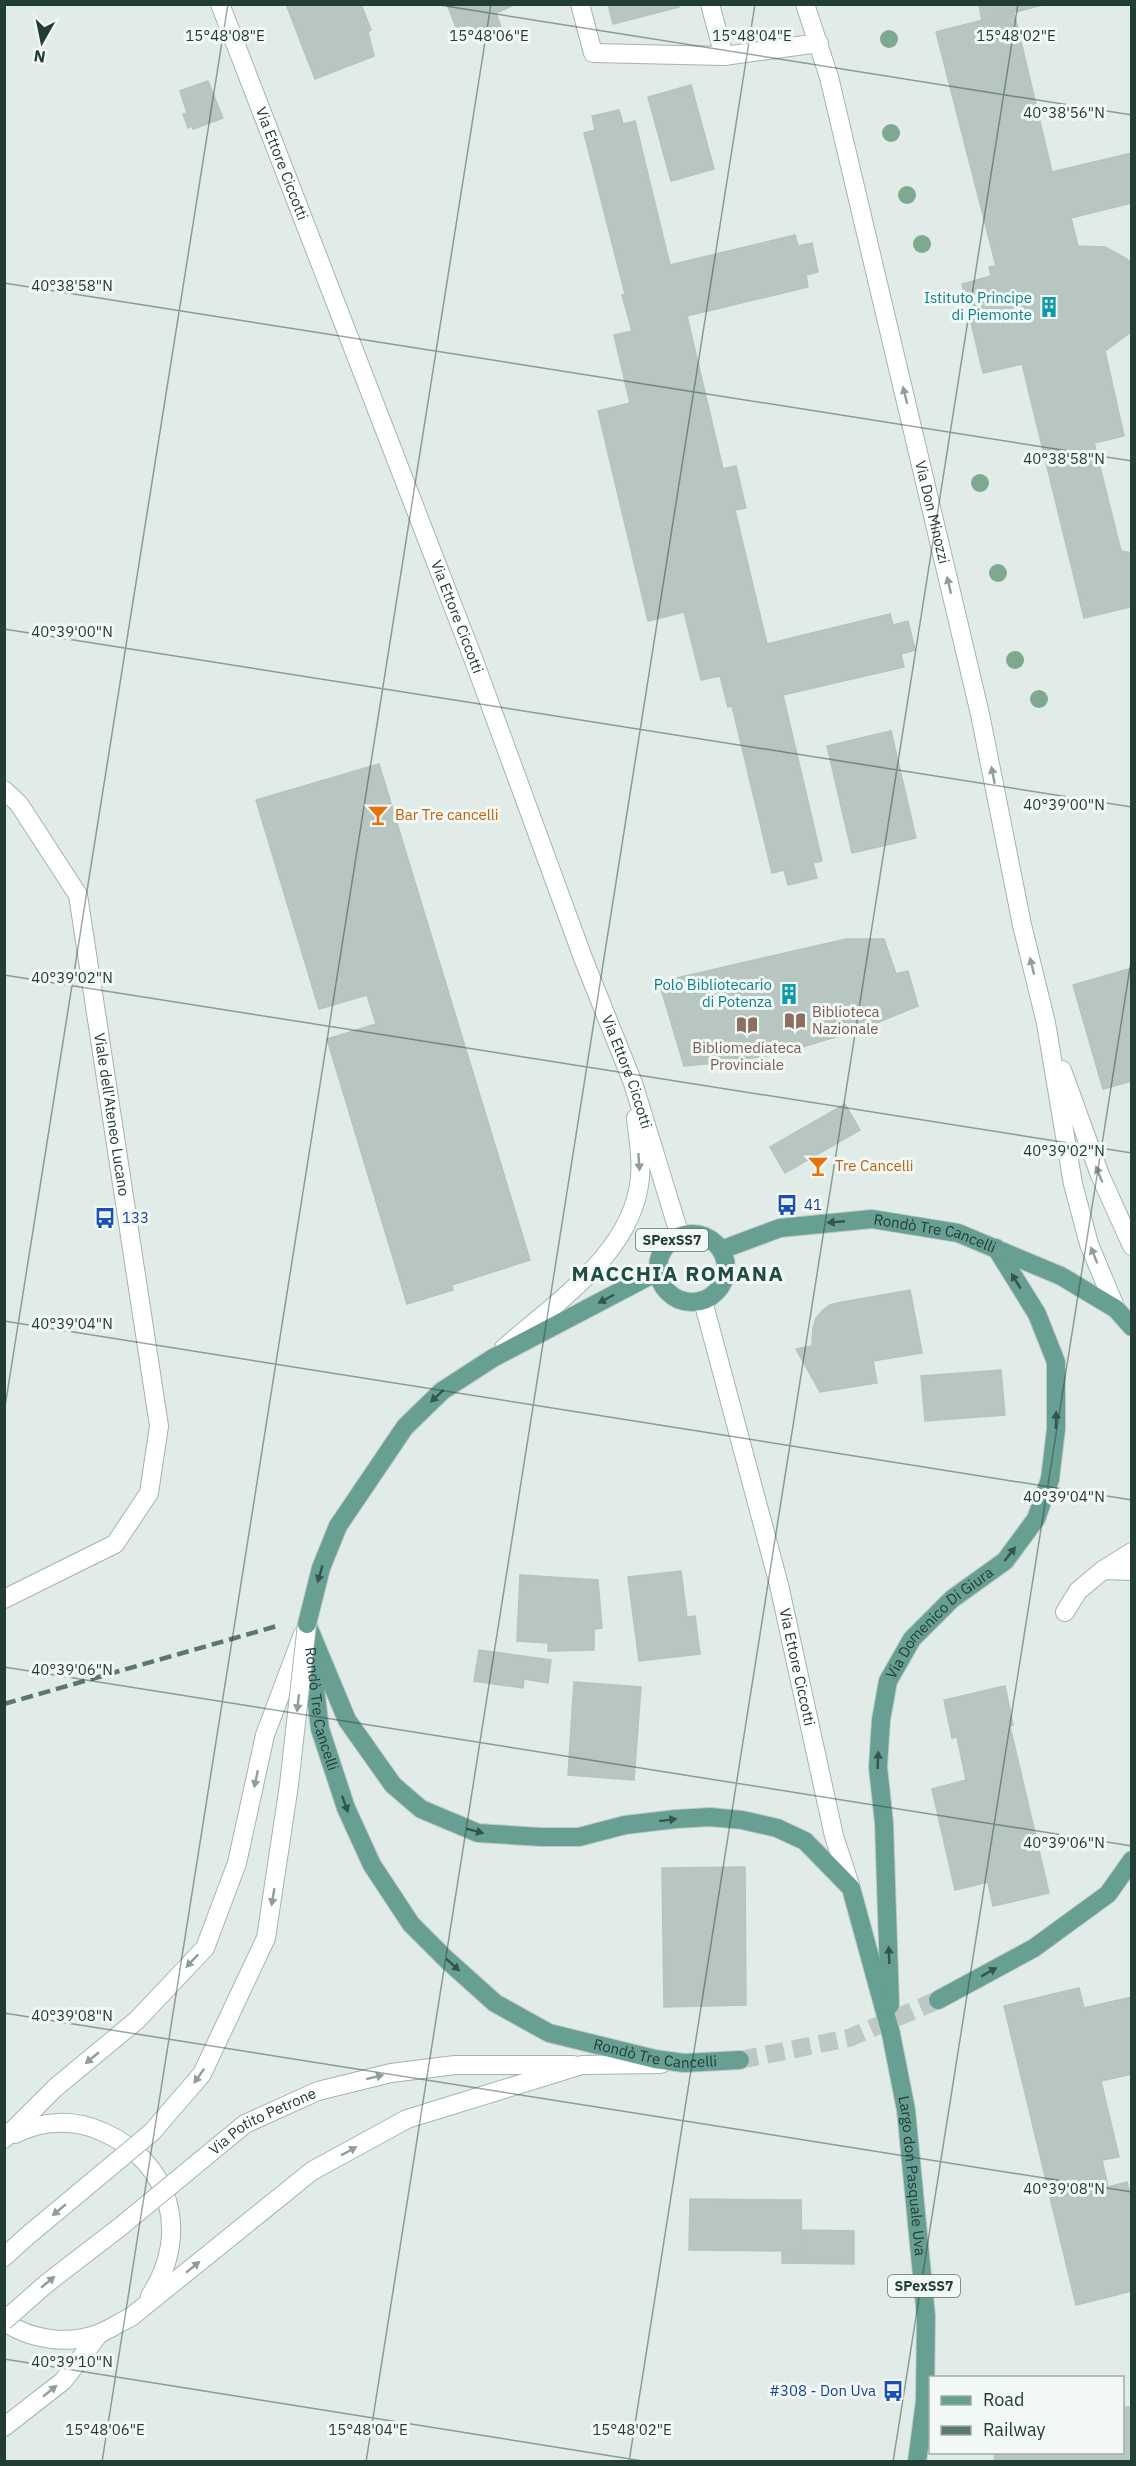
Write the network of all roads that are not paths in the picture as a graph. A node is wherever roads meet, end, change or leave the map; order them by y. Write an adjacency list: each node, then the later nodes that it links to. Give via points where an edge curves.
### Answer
1 (220, 4): 9 (main road, Via Ettore Ciccotti / SPexSS7)
2 (580, 4): 6 (main road, via 593,53)
3 (710, 4): 6 (main road)
4 (805, 4): 5 (main road, Via Don Minozzi)
5 (819, 43): 6 (main road); 8 (main road, Via Don Minozzi, one-way to 5, via 1022,925 980,714)
6 (724, 56)
7 (4, 790): 22 (main road, Viale dell'Ateneo Lucano, via 19,804 78,895 159,1426 149,1494 115,1544)
8 (1046, 1023): 11 (main road, one-way to 8, via 1100,1175); 16 (main road, one-way to 8, via 1089,1244 1073,1184)
9 (633, 1083): 10 (main road, Via Ettore Ciccotti / SPexSS7); 18 (main road, one-way to 18, via 640,1177 631,1216 603,1261)
10 (680, 1236): 13 (main road, SPexSS7, via 703,1235); 14 (main road, SPexSS7, via 662,1250)
11 (1131, 1246)
12 (996, 1248): 13 (main road, Rondò Tre Cancelli, one-way to 13, via 958,1233 872,1219 780,1228); 16 (main road, Rondò Tre Cancelli, via 1061,1276); 30 (main road, Via Domenico Di Giura, one-way to 12, bridge, via 884,1823 878,1767 888,1681 912,1639 952,1599 1005,1561 1036,1519 1050,1479 1056,1429 1056,1362 1037,1314)
13 (721, 1250): 15 (main road, SPexSS7, via 726,1260 724,1280)
14 (657, 1272): 15 (main road, SPexSS7, via 666,1291 674,1297); 18 (main road, Rondò Tre Cancelli, one-way to 18)
15 (703, 1301): 27 (main road, Via Ettore Ciccotti / SPexSS7, via 779,1585 834,1836)
16 (1116, 1309): 17 (main road, Rondò Tre Cancelli)
17 (1131, 1327)
18 (492, 1358): 24 (main road, Rondò Tre Cancelli, one-way to 24, bridge, via 442,1391 405,1427 338,1526 321,1568)
19 (1131, 1552): 20 (main road)
20 (1103, 1570): 21 (main road); 23 (main road, via 1078,1591)
21 (1131, 1571)
22 (4, 1599)
23 (1065, 1612)
24 (307, 1624): 27 (main road, one-way to 27, via 347,1720 393,1785 421,1809 478,1833 542,1837 579,1837 676,1819 742,1820 777,1828 805,1841); 32 (main road, Rondò Tre Cancelli, one-way to 32, bridge, via 320,1729 346,1808 372,1864 411,1924 495,2003 549,2033); 34 (main road, one-way to 34, bridge, via 265,1735 237,1863 205,1948 137,2020 55,2088); 35 (main road, one-way to 35, bridge, via 266,1938 202,2074 152,2132)
25 (1131, 1860): 28 (main road)
26 (1131, 1873): 28 (main road)
27 (851, 1888): 30 (main road, Via Ettore Ciccotti / SPexSS7)
28 (1108, 1894): 29 (main road, one-way to 28, via 1034,1948)
29 (938, 2000)
30 (891, 2034): 42 (main road, Largo don Pasquale Uva / SPexSS7, via 906,2110 926,2316 925,2401)
31 (740, 2060): 32 (main road, Rondò Tre Cancelli)
32 (684, 2063): 33 (main road)
33 (582, 2065): 38 (main road, one-way to 33, via 312,2171 407,2119); 39 (main road, Via Potito Petrone, one-way to 33, bridge, via 245,2124 318,2091 391,2073 455,2065)
34 (6, 2138): 38 (main road, via 26,2128 52,2123 91,2126 123,2140 154,2171 166,2194 172,2220 170,2252 162,2278)
35 (26, 2237): 36 (main road); 37 (main road)
36 (4, 2250)
37 (4, 2257)
38 (131, 2317): 40 (main road)
39 (4, 2321): 40 (main road, via 26,2334 56,2340)
40 (99, 2334): 41 (main road, one-way to 40, via 63,2380)
41 (4, 2427)
42 (917, 2462)

